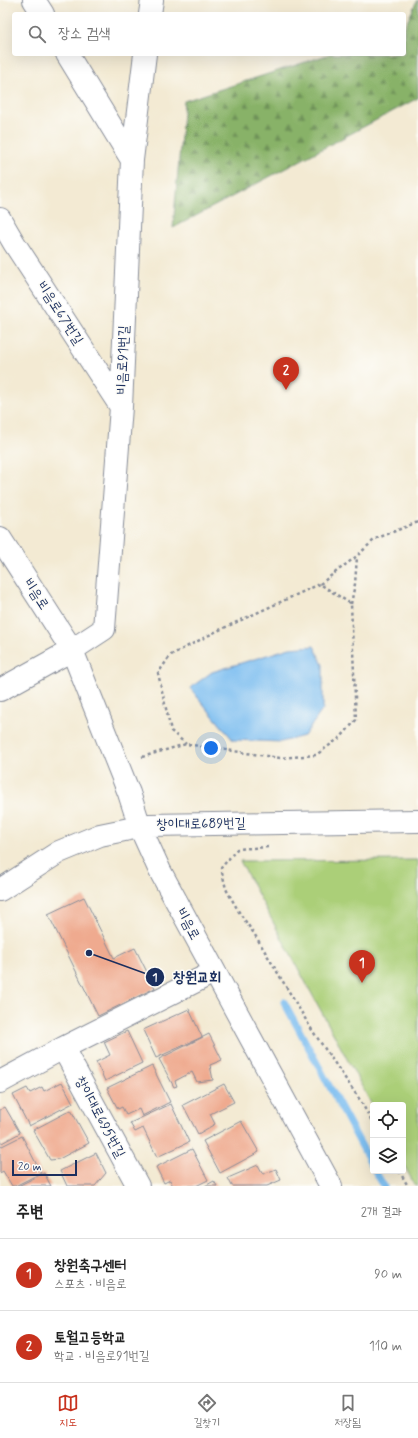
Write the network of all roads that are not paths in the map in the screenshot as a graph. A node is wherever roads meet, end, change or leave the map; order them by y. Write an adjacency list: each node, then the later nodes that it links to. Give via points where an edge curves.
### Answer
1 (34, 0): 3 (street)
2 (152, 0): 4 (street)
3 (42, 12)
4 (150, 12)
5 (68, 56): 7 (street)
6 (145, 56): 7 (street, 비음로91번길)
7 (132, 160): 10 (street, 비음로91번길)
8 (0, 219): 9 (street, 비음로67번길)
9 (7, 248): 10 (street, 비음로67번길)
10 (121, 407): 12 (street, 비음로91번길, via 104,629)
11 (0, 538): 12 (street, 비음로)
12 (72, 650): 13 (street); 15 (street, 비음로)
13 (0, 690)
14 (418, 821): 15 (street, 창이대로689번길)
15 (140, 826): 16 (street, 창이대로689번길, via 100,835 59,852); 17 (street, 비음로, via 160,871)
16 (0, 890)
17 (214, 972): 18 (street); 21 (street, 비음로)
18 (63, 1048): 19 (street); 20 (street, 창이대로695번길)
19 (0, 1082)
20 (138, 1186)
21 (331, 1186)

